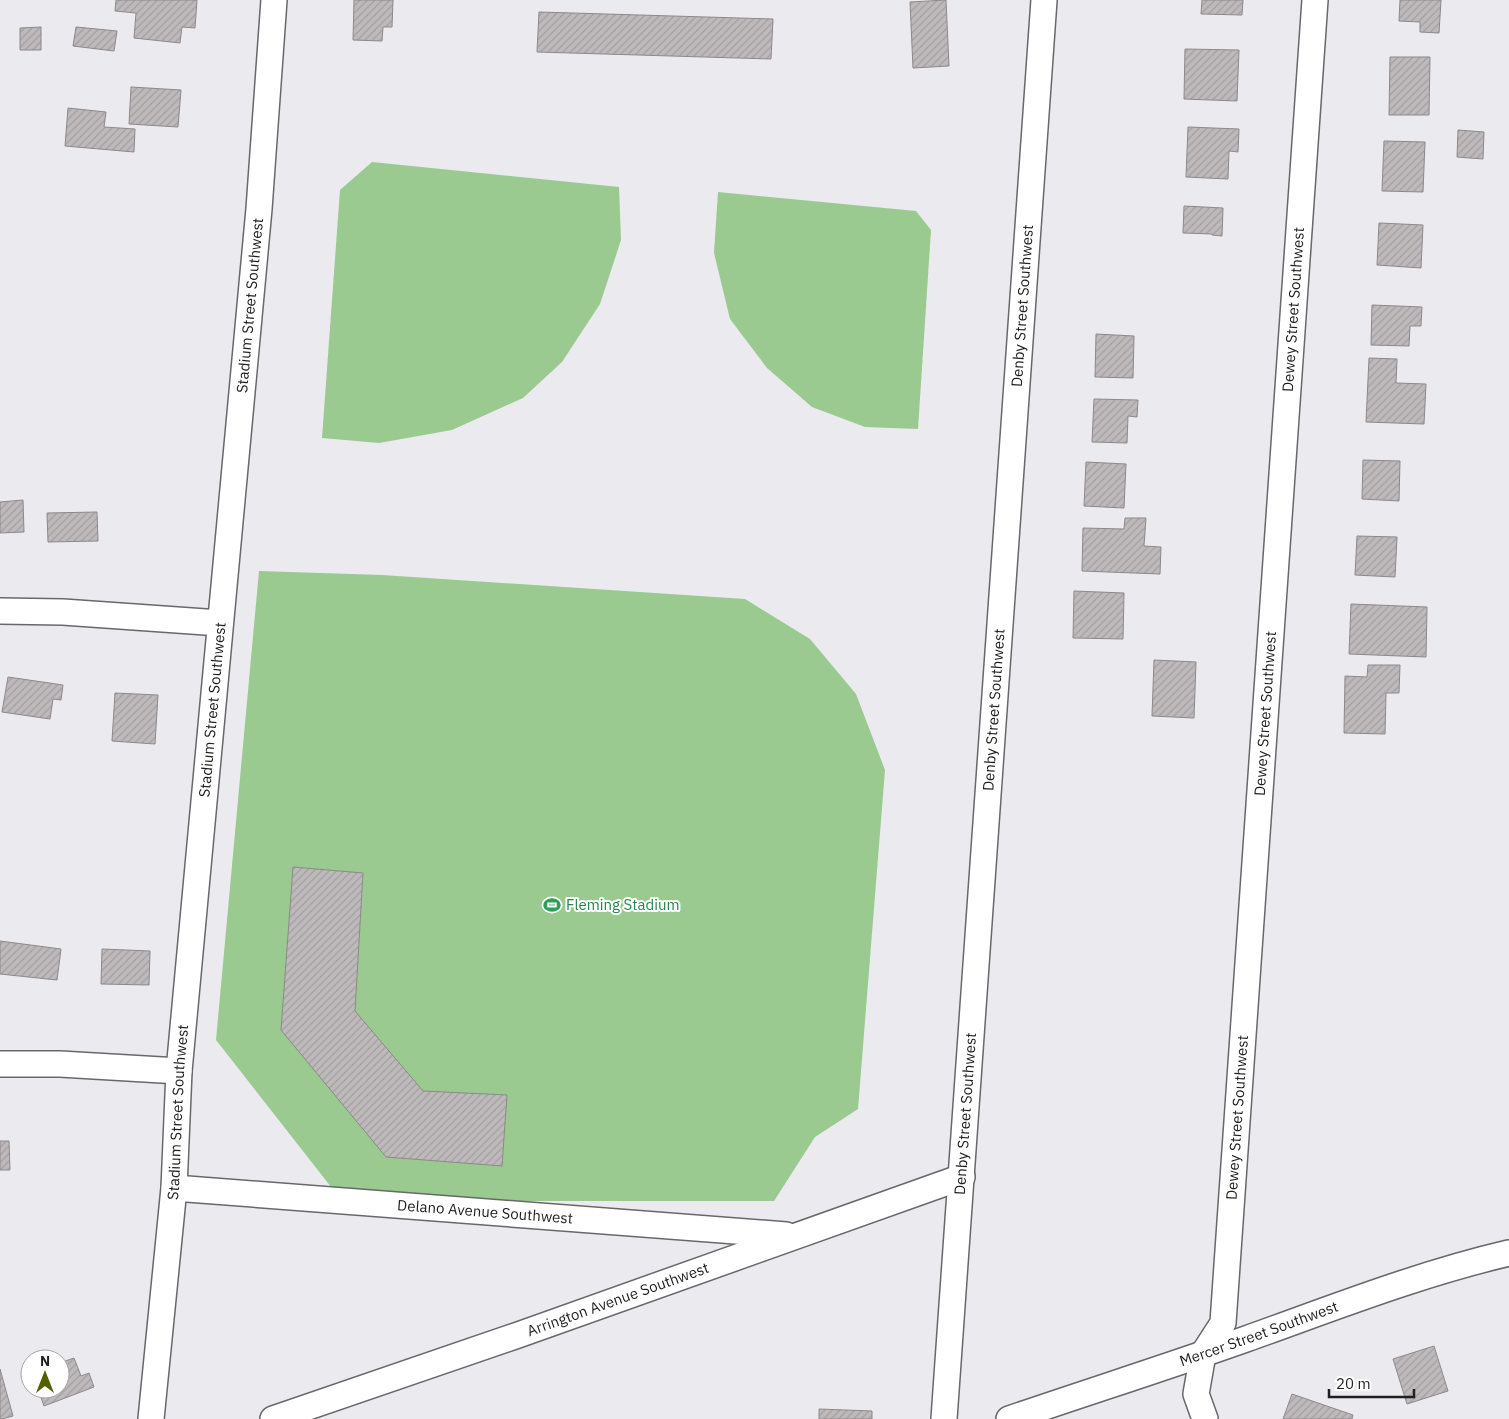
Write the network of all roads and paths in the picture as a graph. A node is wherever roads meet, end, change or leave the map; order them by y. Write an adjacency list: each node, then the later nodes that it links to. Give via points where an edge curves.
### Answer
1 (274, 0): 5 (street, Stadium Street Southwest)
2 (1044, 0): 8 (street, Denby Street Southwest)
3 (1315, 0): 12 (street, Dewey Street Southwest, via 1223,1323)
4 (0, 611): 5 (street)
5 (220, 623): 7 (street, Stadium Street Southwest)
6 (0, 1064): 7 (street)
7 (179, 1071): 9 (street, Stadium Street Southwest)
8 (962, 1177): 10 (street, Arrington Avenue Southwest); 15 (street, Denby Street Southwest)
9 (174, 1188): 10 (street, Delano Avenue Southwest); 13 (street, Stadium Street Southwest)
10 (796, 1236): 14 (street, Arrington Avenue Southwest)
11 (1509, 1253): 12 (street, Mercer Street Southwest, via 1388,1288)
12 (1202, 1354): 16 (street, Mercer Street Southwest); 17 (street, Dewey Street Southwest, via 1196,1394)
13 (151, 1419)
14 (273, 1419)
15 (944, 1419)
16 (1009, 1419)
17 (1205, 1419)

